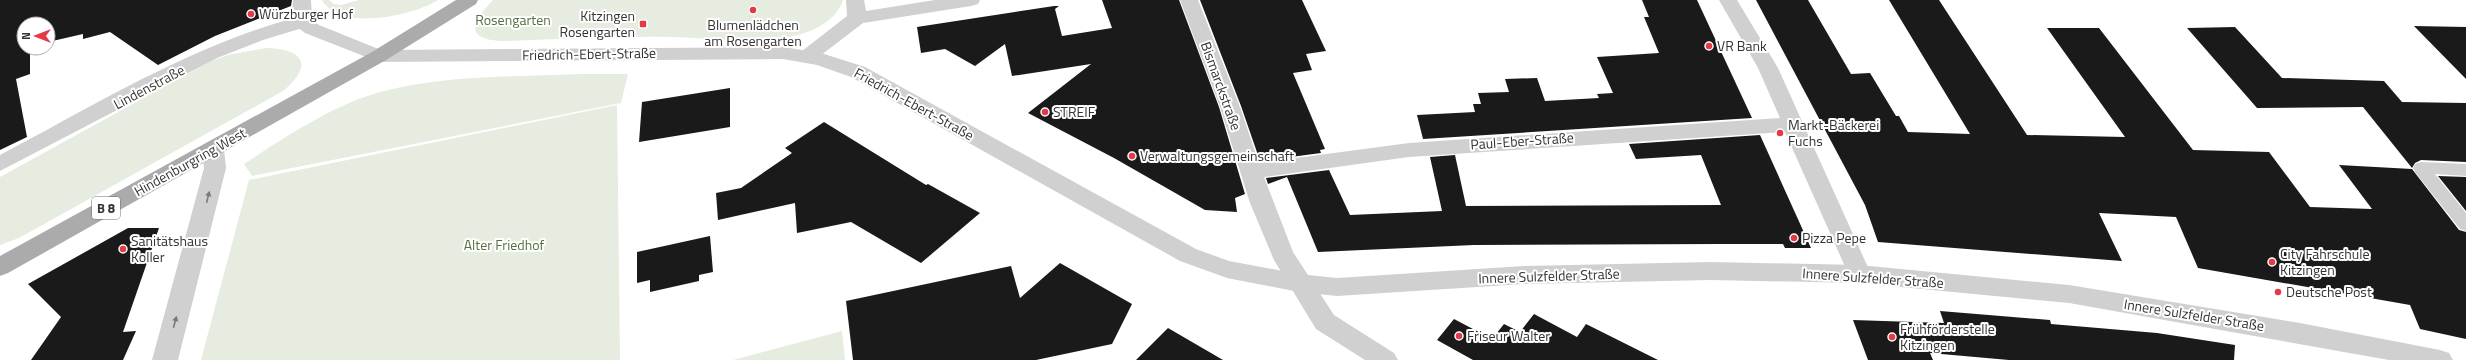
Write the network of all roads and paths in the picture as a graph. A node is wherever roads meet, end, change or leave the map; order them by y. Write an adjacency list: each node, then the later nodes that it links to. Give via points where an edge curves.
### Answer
1 (302, 0): 7 (street)
2 (469, 0): 9 (main road, Hindenburgring West)
3 (970, 0): 6 (street)
4 (1189, 0): 14 (street, Bismarckstraße)
5 (1728, 0): 10 (street, via 1768,68)
6 (856, 9): 8 (street)
7 (302, 22): 9 (street, via 312,29); 12 (street, Lindenstraße, via 210,54)
8 (808, 55): 9 (street, Friedrich-Ebert-Straße, via 648,53); 18 (street, Friedrich-Ebert-Straße, via 858,72 1188,255 1227,269)
9 (379, 56): 11 (main road, Hindenburgring West / B 8)
10 (1793, 124): 14 (street, Paul-Eber-Straße, via 1409,150); 17 (street)
11 (213, 149): 16 (main road, Hindenburgring West / B 8); 19 (street, one-way to 11, via 215,168)
12 (0, 164)
13 (2466, 170): 15 (lane, via 2421,168)
14 (1252, 171): 18 (street, Bismarckstraße, via 1261,203 1282,254)
15 (2466, 225)
16 (0, 267)
17 (1859, 274): 18 (street, Innere Sulzfelder Straße, via 1711,271 1524,275 1337,287); 21 (street, Innere Sulzfelder Straße, via 2069,294 2300,333)
18 (1299, 283): 20 (street, via 1325,322)
19 (165, 360)
20 (1385, 360)
21 (2440, 360)

